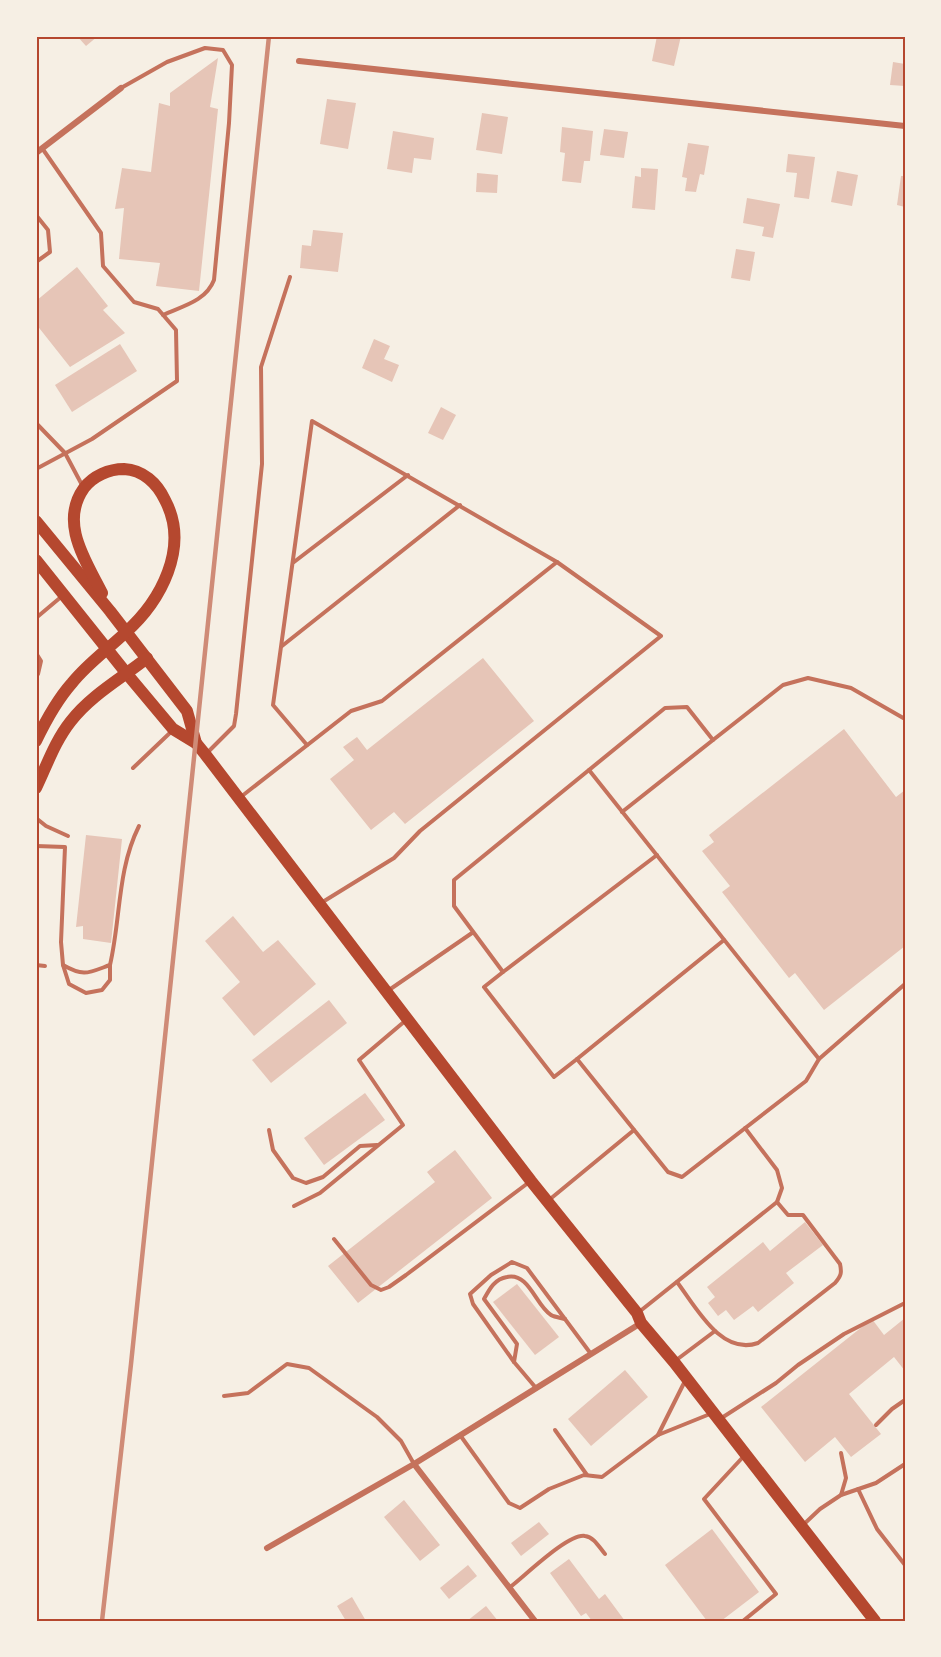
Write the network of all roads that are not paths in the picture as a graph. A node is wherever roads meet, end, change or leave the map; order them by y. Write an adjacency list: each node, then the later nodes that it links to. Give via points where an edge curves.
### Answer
1 (299, 61): 3 (street)
2 (121, 88): 4 (street); 9 (lane, via 167,62 205,48 223,51 232,65 214,280 201,298)
3 (905, 126)
4 (42, 148): 5 (street); 9 (lane, via 100,233 103,266 134,302 158,309)
5 (36, 153)
6 (36, 215): 7 (lane, via 48,230 50,252)
7 (36, 262)
8 (290, 277): 36 (lane, via 261,367 262,464 234,726)
9 (163, 315): 11 (lane, via 176,330 177,381)
10 (36, 423): 11 (lane)
11 (65, 453): 12 (lane); 14 (lane)
12 (36, 469)
13 (408, 475): 15 (lane); 18 (lane); 18 (lane, via 312,421)
14 (84, 488): 21 (main road, via 74,511 74,532); 23 (main road, via 98,475 116,469 135,471 155,483 170,512 175,537 167,575 152,602)
15 (460, 505): 19 (lane); 24 (lane)
16 (36, 521): 21 (main road)
17 (37, 562): 20 (main road)
18 (294, 562): 24 (lane)
19 (557, 562): 35 (lane, via 382,701 351,711); 47 (lane, via 661,636 420,831 394,858)
20 (64, 595): 22 (lane); 25 (main road)
21 (110, 611): 23 (main road)
22 (36, 618)
23 (126, 633): 25 (main road); 27 (main road)
24 (281, 646): 35 (lane, via 273,705)
25 (107, 648): 28 (main road); 33 (main road, via 72,682)
26 (36, 653): 29 (lane, via 41,661)
27 (147, 658): 28 (main road); 34 (main road, via 187,711)
28 (127, 674): 31 (main road); 39 (main road, via 71,721 52,750)
29 (36, 676)
30 (905, 720): 32 (lane, via 851,688 808,678 783,685)
31 (173, 729): 34 (main road); 37 (lane)
32 (713, 740): 38 (lane, via 687,707 665,708); 41 (lane)
33 (36, 741)
34 (196, 743): 36 (main road)
35 (307, 746): 40 (lane)
36 (205, 754): 40 (main road)
37 (133, 768)
38 (589, 770): 41 (lane); 48 (lane, via 454,880 454,906)
39 (36, 788)
40 (239, 798): 47 (main road)
41 (622, 812): 46 (lane)
42 (36, 818): 44 (lane)
43 (139, 826): 51 (lane, via 123,869)
44 (68, 836)
45 (36, 846): 50 (lane, via 65,846)
46 (657, 855): 49 (lane); 54 (lane)
47 (320, 904): 56 (main road)
48 (472, 933): 54 (lane); 56 (lane)
49 (724, 940): 58 (lane); 59 (lane)
50 (63, 964): 51 (lane, via 78,974); 51 (lane, via 69,984 86,993 102,990 110,980)
51 (110, 964)
52 (36, 966): 53 (lane)
53 (45, 966)
54 (503, 972): 58 (lane, via 484,987 554,1077)
55 (905, 984): 59 (lane)
56 (387, 992): 57 (main road)
57 (408, 1019): 63 (lane, via 359,1060 403,1125); 64 (main road)
58 (578, 1059): 62 (lane)
59 (819, 1059): 60 (lane, via 806,1081)
60 (745, 1128): 62 (lane, via 682,1177 668,1172); 66 (lane, via 777,1170 782,1188)
61 (269, 1130): 63 (lane, via 273,1150 293,1178 306,1183 323,1177 360,1146)
62 (634, 1130): 65 (lane)
63 (378, 1145): 67 (lane, via 320,1193)
64 (531, 1181): 65 (main road); 68 (lane, via 381,1290 371,1285)
65 (547, 1201): 71 (main road)
66 (777, 1202): 69 (lane); 73 (lane, via 788,1215 803,1215 840,1264 840,1278 758,1343 737,1345)
67 (294, 1206)
68 (333, 1239)
69 (677, 1282): 71 (lane); 73 (lane)
70 (905, 1303): 81 (lane, via 856,1327)
71 (639, 1318): 74 (street); 76 (main road)
72 (565, 1319): 74 (lane); 75 (lane, via 550,1315 522,1280 513,1276 501,1278 491,1286 484,1299 517,1344); 75 (lane, via 527,1268 512,1262 491,1275 470,1294 472,1304)
73 (715, 1331): 76 (lane)
74 (591, 1354): 78 (street)
75 (513, 1362): 78 (lane)
76 (675, 1362): 77 (main road)
77 (687, 1378): 81 (main road); 84 (lane)
78 (536, 1388): 85 (street)
79 (224, 1396): 88 (lane, via 248,1393 287,1364 309,1368 378,1417 401,1441)
80 (905, 1400): 82 (lane)
81 (716, 1416): 84 (lane); 87 (main road)
82 (876, 1425)
83 (555, 1430): 90 (lane)
84 (658, 1435): 90 (lane, via 602,1477)
85 (460, 1436): 88 (street); 90 (lane, via 509,1503 520,1508 549,1489)
86 (841, 1452): 92 (lane, via 846,1479)
87 (746, 1454): 93 (main road); 99 (lane, via 704,1499 776,1594)
88 (414, 1464): 94 (street); 97 (street)
89 (905, 1464): 91 (lane, via 876,1483)
90 (587, 1475)
91 (858, 1489): 92 (lane); 96 (lane, via 877,1529)
92 (841, 1495): 93 (lane)
93 (802, 1526): 100 (main road)
94 (267, 1548)
95 (604, 1554): 97 (lane, via 591,1538 582,1535 568,1540)
96 (905, 1565)
97 (510, 1588): 98 (street)
98 (535, 1621)
99 (743, 1621)
100 (875, 1621)

